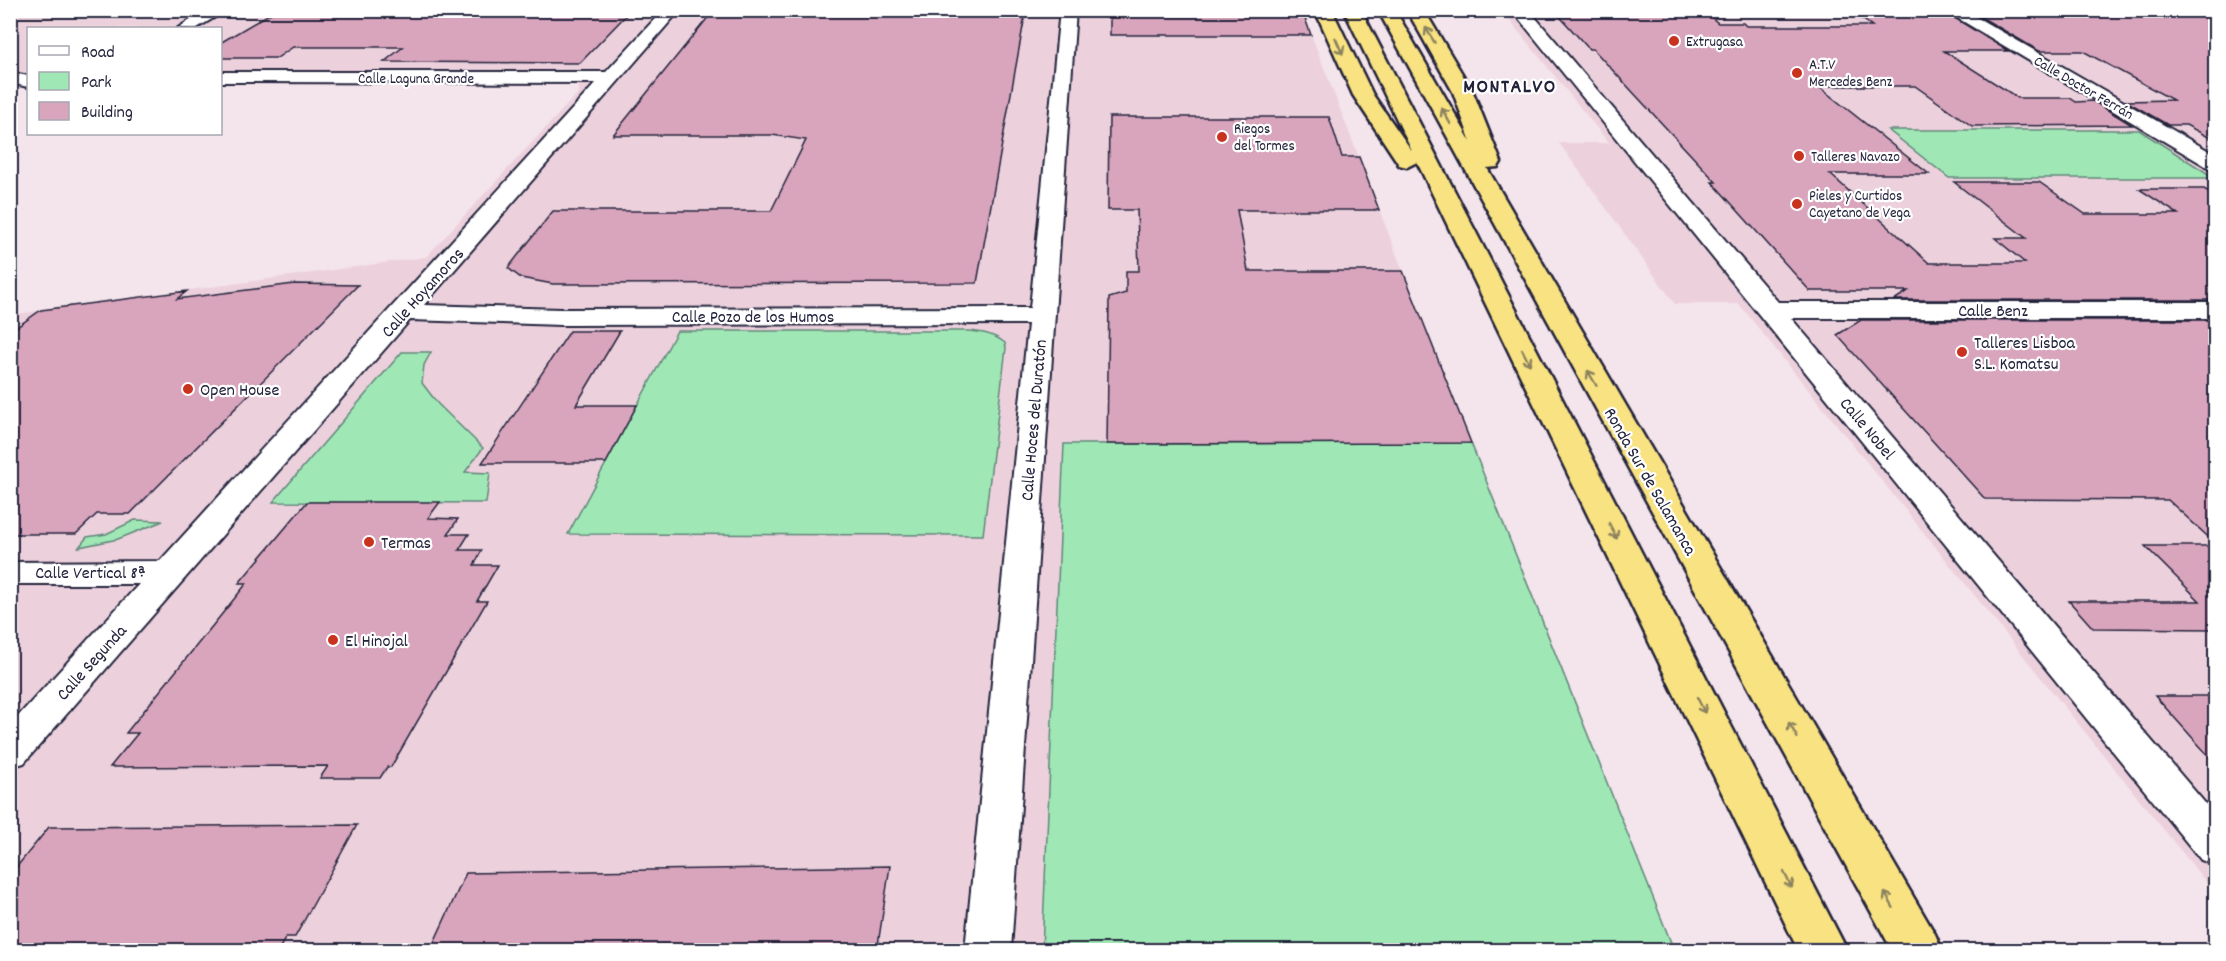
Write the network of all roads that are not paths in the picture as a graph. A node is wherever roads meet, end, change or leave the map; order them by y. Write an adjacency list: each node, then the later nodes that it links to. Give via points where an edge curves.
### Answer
1 (219, 10): 11 (street)
2 (236, 10): 12 (street)
3 (672, 10): 16 (street, Calle Hoyamoros)
4 (1068, 10): 26 (street, Calle Hoces del Duratón)
5 (1323, 10): 21 (highway, one-way to 21, via 1363,95 1416,172 1434,211)
6 (1352, 10): 21 (highway)
7 (1386, 10): 20 (highway, Ronda Sur de Salamanca, one-way to 7)
8 (1415, 10): 20 (highway, one-way to 8, via 1463,92)
9 (1520, 10): 22 (street, Calle Nobel)
10 (1952, 10): 18 (street, Calle Doctor Ferrán)
11 (188, 27)
12 (206, 27)
13 (27, 76): 14 (street)
14 (10, 77): 17 (street)
15 (222, 77): 16 (street, Calle Laguna Grande)
16 (611, 78): 19 (street, Calle Hoyamoros)
17 (27, 82)
18 (2216, 164)
19 (441, 271): 24 (street, Calle Hoyamoros); 25 (street)
20 (1548, 299): 33 (highway, Ronda Sur de Salamanca, one-way to 20)
21 (1499, 304): 32 (highway, one-way to 32)
22 (1771, 310): 23 (street, Calle Benz); 30 (street, Calle Nobel)
23 (2216, 310)
24 (405, 312): 25 (street, Calle Pozo de los Humos); 27 (street, Calle Hoyamoros)
25 (464, 315): 26 (street, Calle Pozo de los Humos)
26 (1041, 316): 31 (street, Calle Hoces del Duratón)
27 (172, 572): 28 (street, Calle Vertical 8ª); 29 (street, Calle Segunda)
28 (10, 573)
29 (10, 752)
30 (2216, 847)
31 (988, 951)
32 (1823, 951)
33 (1918, 951)

